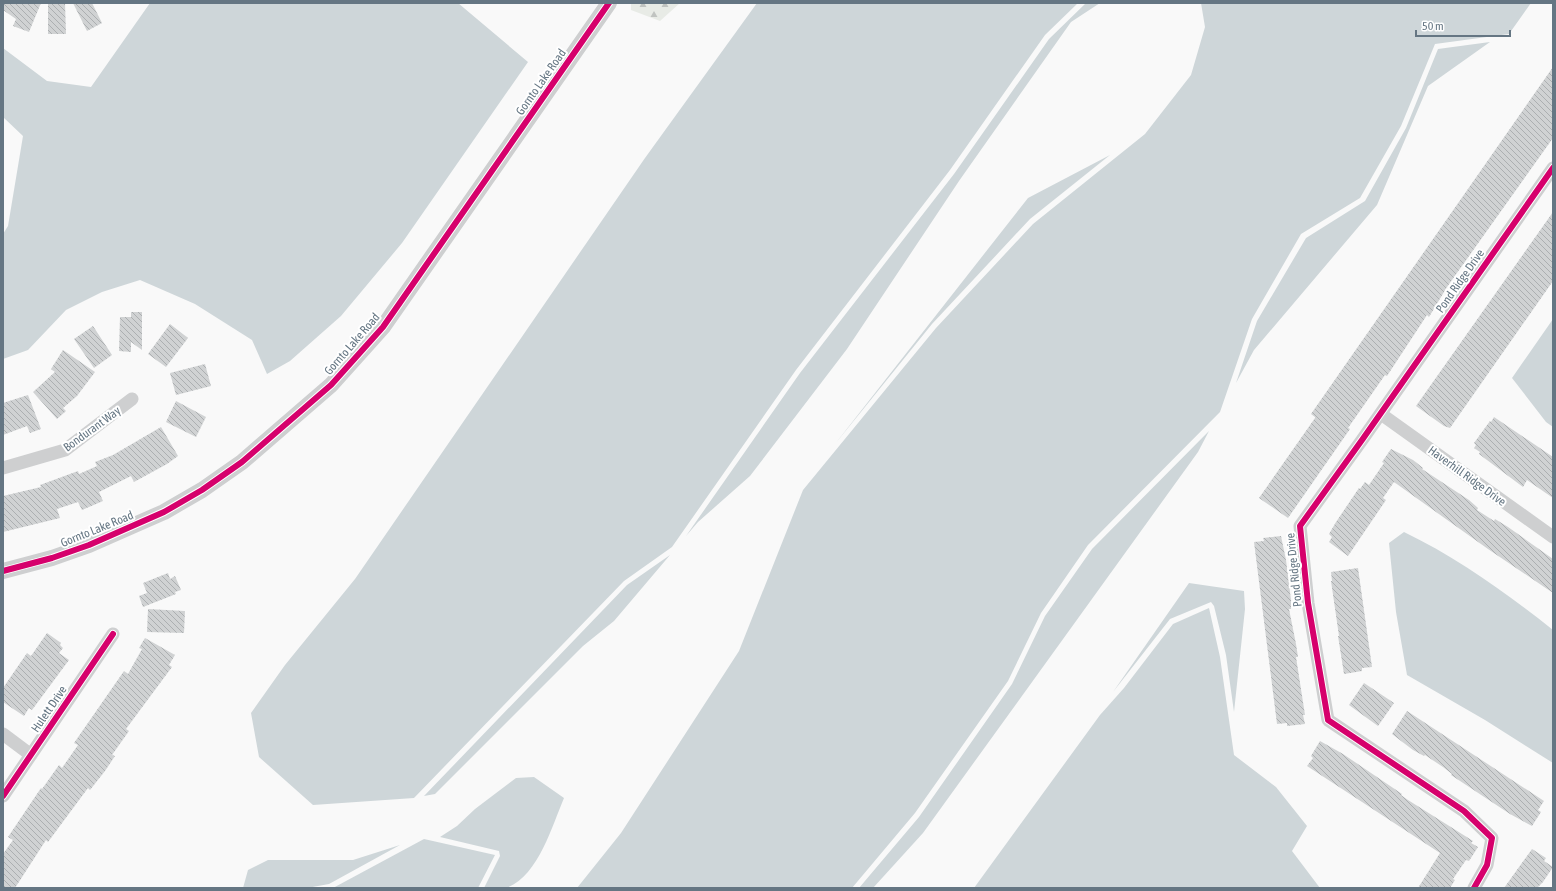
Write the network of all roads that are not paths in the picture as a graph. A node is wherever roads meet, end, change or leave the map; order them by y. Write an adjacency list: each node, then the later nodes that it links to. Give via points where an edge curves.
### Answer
1 (609, 3): 7 (street, Gornto Lake Road, via 383,327 331,385 242,462 164,512 88,545)
2 (1553, 168): 4 (street, Pond Ridge Drive)
3 (132, 399): 5 (street, Bondurant Way, via 66,450)
4 (1381, 414): 6 (street, Haverhill Ridge Drive); 12 (street, Pond Ridge Drive, via 1300,526 1308,604 1328,720 1464,811 1492,838 1487,865)
5 (3, 468)
6 (1553, 537)
7 (3, 571)
8 (113, 634): 10 (street, Hulett Drive)
9 (3, 734): 10 (street)
10 (31, 755): 11 (street, Hulett Drive)
11 (3, 796)
12 (1474, 888)

